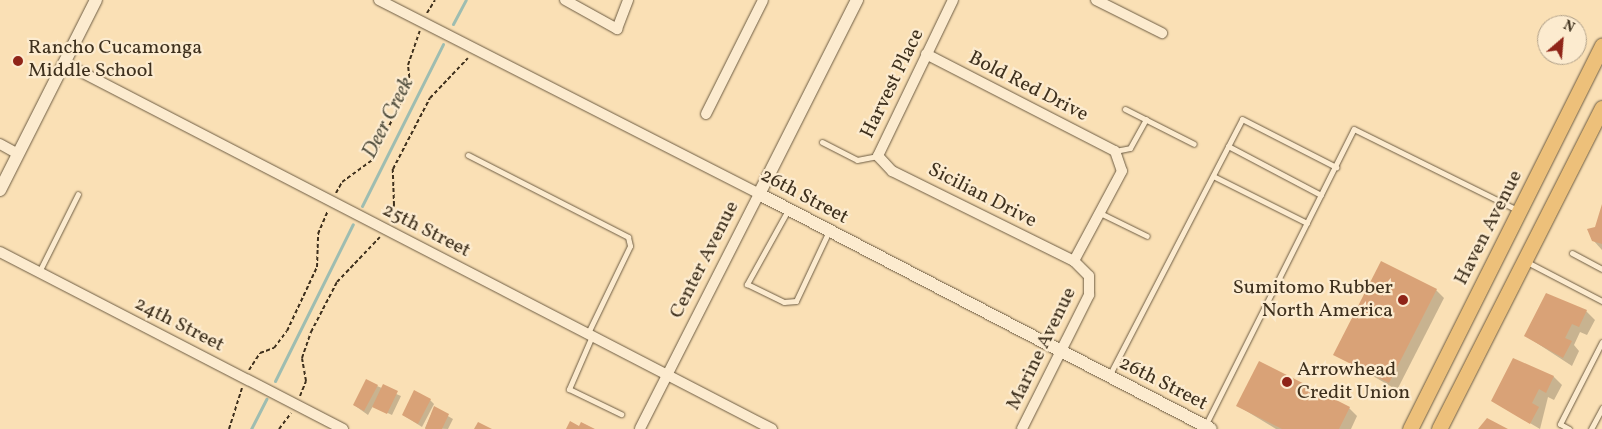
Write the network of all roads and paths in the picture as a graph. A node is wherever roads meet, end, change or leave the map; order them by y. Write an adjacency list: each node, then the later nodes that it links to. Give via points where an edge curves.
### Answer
1 (96, 0): 16 (street)
2 (379, 0): 14 (street, 26th Street)
3 (435, 0): 10 (path)
4 (564, 0): 5 (street, via 617,29)
5 (628, 0)
6 (764, 0): 19 (street)
7 (857, 0): 34 (street, Center Avenue)
8 (953, 0): 15 (street, Harvest Place)
9 (1096, 0): 11 (street)
10 (429, 9)
11 (1162, 33)
12 (417, 40): 31 (path, via 408,65 410,84 372,160)
13 (1602, 45): 38 (main road, Haven Avenue)
14 (474, 48): 34 (street, 26th Street); 41 (path, via 460,70 430,98 392,169 394,205)
15 (926, 54): 25 (street, Bold Red Drive); 28 (street, Harvest Place)
16 (64, 63): 26 (street); 41 (street, 25th Street)
17 (1602, 108): 47 (main road)
18 (1125, 109): 20 (lane)
19 (706, 114)
20 (1146, 119): 23 (lane); 25 (lane, via 1130,148)
21 (822, 142): 28 (lane, via 857,160)
22 (0, 144): 26 (street)
23 (1194, 144)
24 (1228, 146): 29 (lane, via 1242,119); 30 (lane); 35 (lane)
25 (1115, 151): 37 (street, via 1122,172)
26 (18, 154): 32 (street)
27 (468, 155): 51 (lane, via 628,237 630,246)
28 (878, 156): 46 (street, Sicilian Drive, via 892,171)
29 (1336, 166): 35 (lane); 38 (lane, via 1354,129)
30 (1213, 176): 40 (lane); 55 (lane)
31 (340, 186)
32 (0, 190)
33 (78, 194): 49 (lane)
34 (759, 194): 36 (street, 26th Street); 54 (street, Center Avenue)
35 (1321, 194): 40 (lane)
36 (788, 210): 42 (street, 26th Street); 42 (lane, via 747,284 784,302 796,301)
37 (1100, 212): 43 (lane); 46 (street)
38 (1520, 212): 68 (main road, Haven Avenue)
39 (325, 219): 56 (path, via 318,234 317,267 287,331 274,348 258,356)
40 (1307, 223): 61 (lane)
41 (385, 230): 51 (street, 25th Street); 58 (path, via 337,282 305,347 306,380)
42 (829, 231): 53 (street, 26th Street)
43 (1147, 236)
44 (0, 252): 49 (street, 24th Street)
45 (1572, 253): 48 (lane)
46 (1074, 261): 53 (street, Marine Avenue, via 1089,276 1092,289)
47 (1525, 261): 50 (lane); 69 (main road)
48 (1602, 269)
49 (39, 272): 56 (street, 24th Street)
50 (1602, 301)
51 (590, 334): 54 (street, 25th Street); 60 (lane, via 569,389)
52 (1602, 342): 70 (lane, via 1560,424)
53 (1059, 353): 55 (street, 26th Street); 67 (street, Marine Avenue)
54 (668, 374): 65 (street, Center Avenue); 66 (street, 25th Street)
55 (1108, 377): 61 (street, 26th Street)
56 (247, 379): 58 (street, 24th Street)
57 (236, 400): 62 (path)
58 (296, 405): 63 (path); 64 (street, 24th Street)
59 (1602, 408): 71 (lane)
60 (621, 414)
61 (1208, 428)
62 (229, 429)
63 (279, 429)
64 (343, 429)
65 (640, 429)
66 (772, 429)
67 (1022, 429)
68 (1410, 429)
69 (1439, 429)
70 (1569, 429)
71 (1591, 429)

